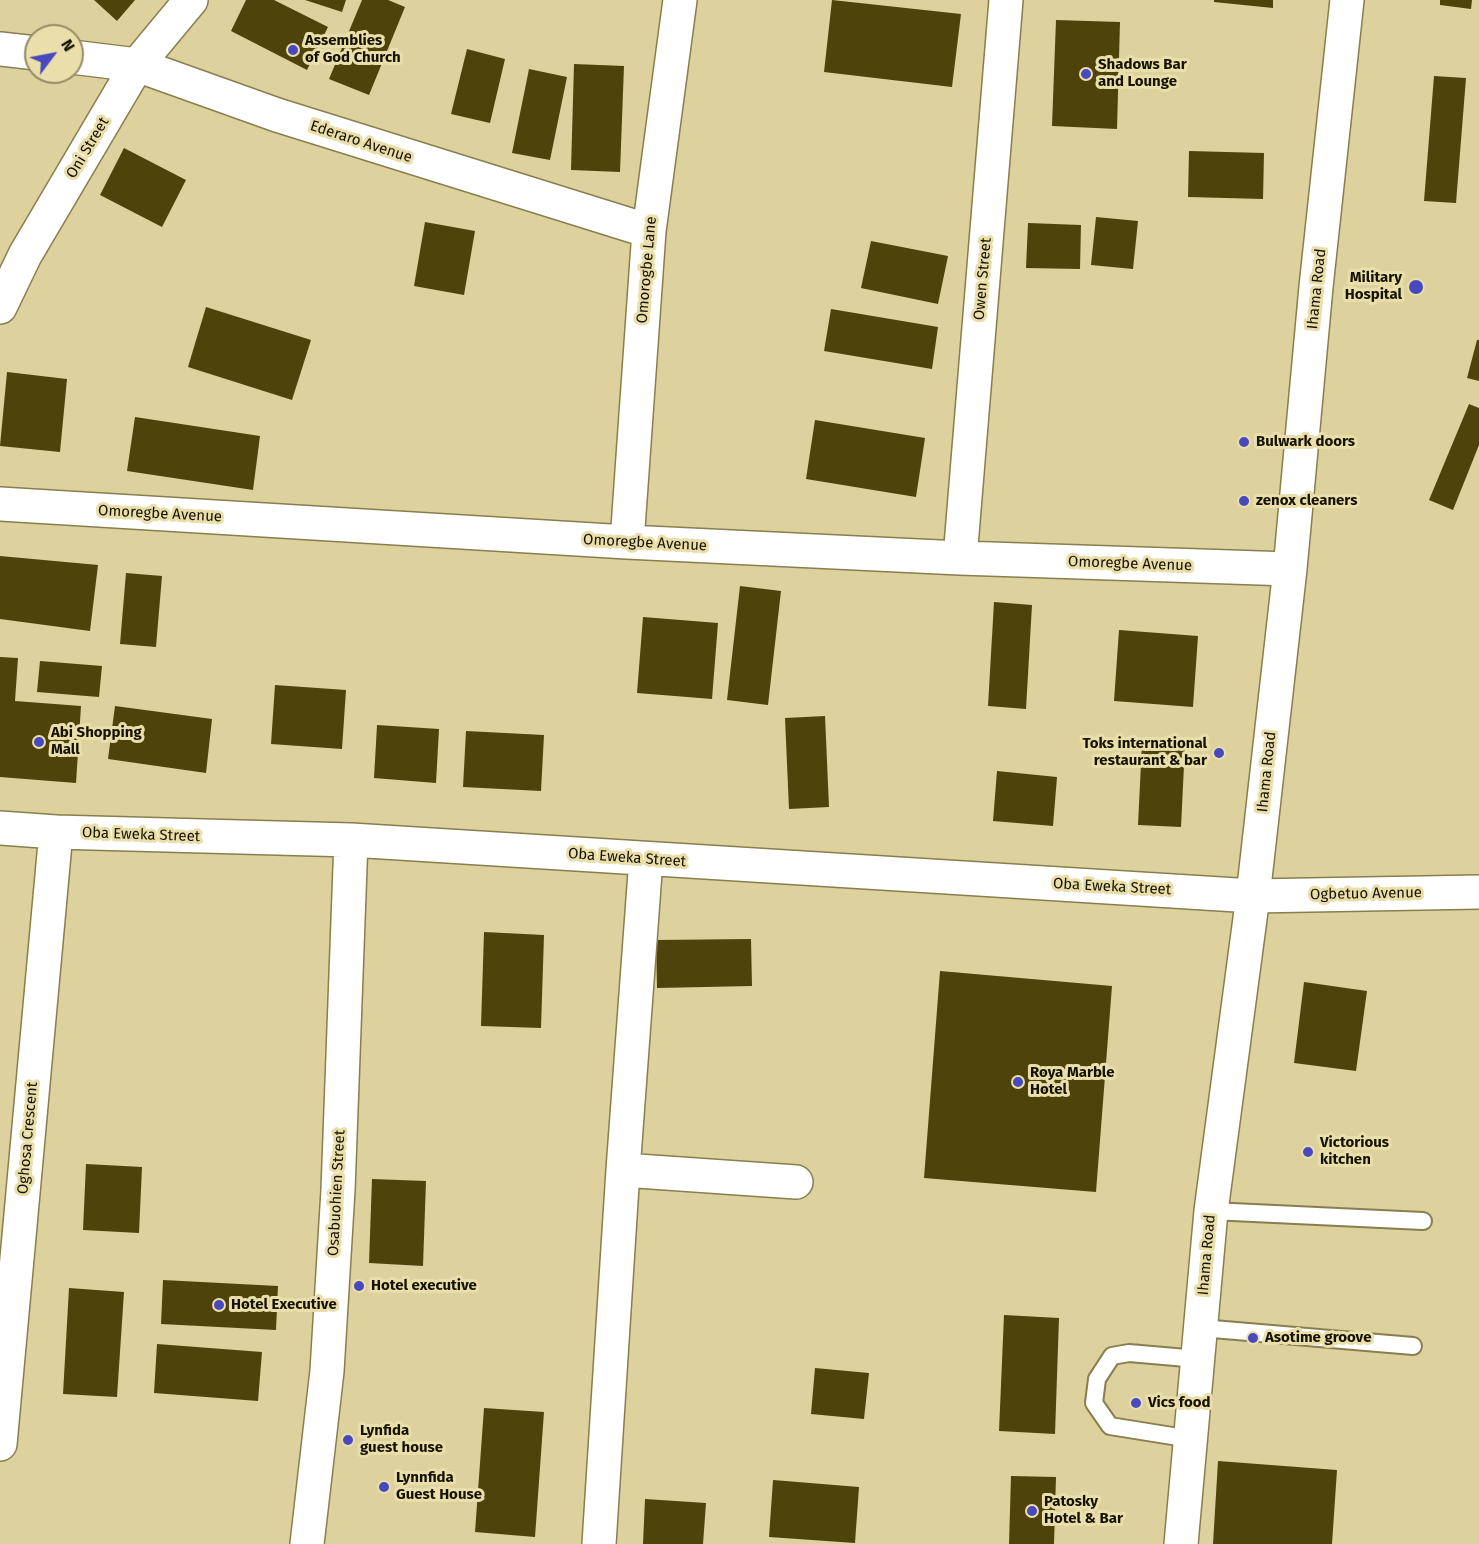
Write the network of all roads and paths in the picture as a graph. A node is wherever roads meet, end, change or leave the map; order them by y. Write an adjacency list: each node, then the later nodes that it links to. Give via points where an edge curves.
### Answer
1 (191, 0): 8 (street, Oni Street)
2 (680, 0): 9 (street, Omorogbe Lane)
3 (1006, 0): 13 (street, Owen Street)
4 (1347, 0): 14 (street, Ihama Road)
5 (0, 49): 6 (street)
6 (24, 52)
7 (84, 58): 8 (street, Ederaro Avenue)
8 (137, 65): 9 (street, Ederaro Avenue, via 277,116); 10 (street, Oni Street, via 25,255)
9 (649, 231): 12 (street, Omorogbe Lane)
10 (0, 307)
11 (0, 504): 12 (street, Omoregbe Avenue)
12 (627, 542): 13 (street, Omoregbe Avenue)
13 (960, 558): 14 (street, Omoregbe Avenue)
14 (1290, 569): 20 (street, Ihama Road)
15 (0, 828): 16 (street, Oba Eweka Street)
16 (56, 832): 17 (street, Oba Eweka Street); 28 (street, Oghosa Crescent)
17 (351, 840): 18 (street, Oba Eweka Street); 29 (street, Osabuohien Street, via 328,1359)
18 (646, 859): 20 (street, Oba Eweka Street); 21 (street)
19 (1479, 892): 20 (street, Ogbetuo Avenue)
20 (1253, 896): 23 (street, Ihama Road)
21 (623, 1170): 22 (street); 30 (street)
22 (796, 1182)
23 (1211, 1211): 24 (lane); 25 (street, Ihama Road)
24 (1423, 1221)
25 (1199, 1343): 26 (lane); 27 (street, Ihama Road); 27 (lane, via 1112,1356 1097,1379 1094,1403 1110,1426)
26 (1413, 1346)
27 (1191, 1439): 31 (street, Ihama Road)
28 (0, 1444)
29 (307, 1544)
30 (599, 1544)
31 (1181, 1544)

